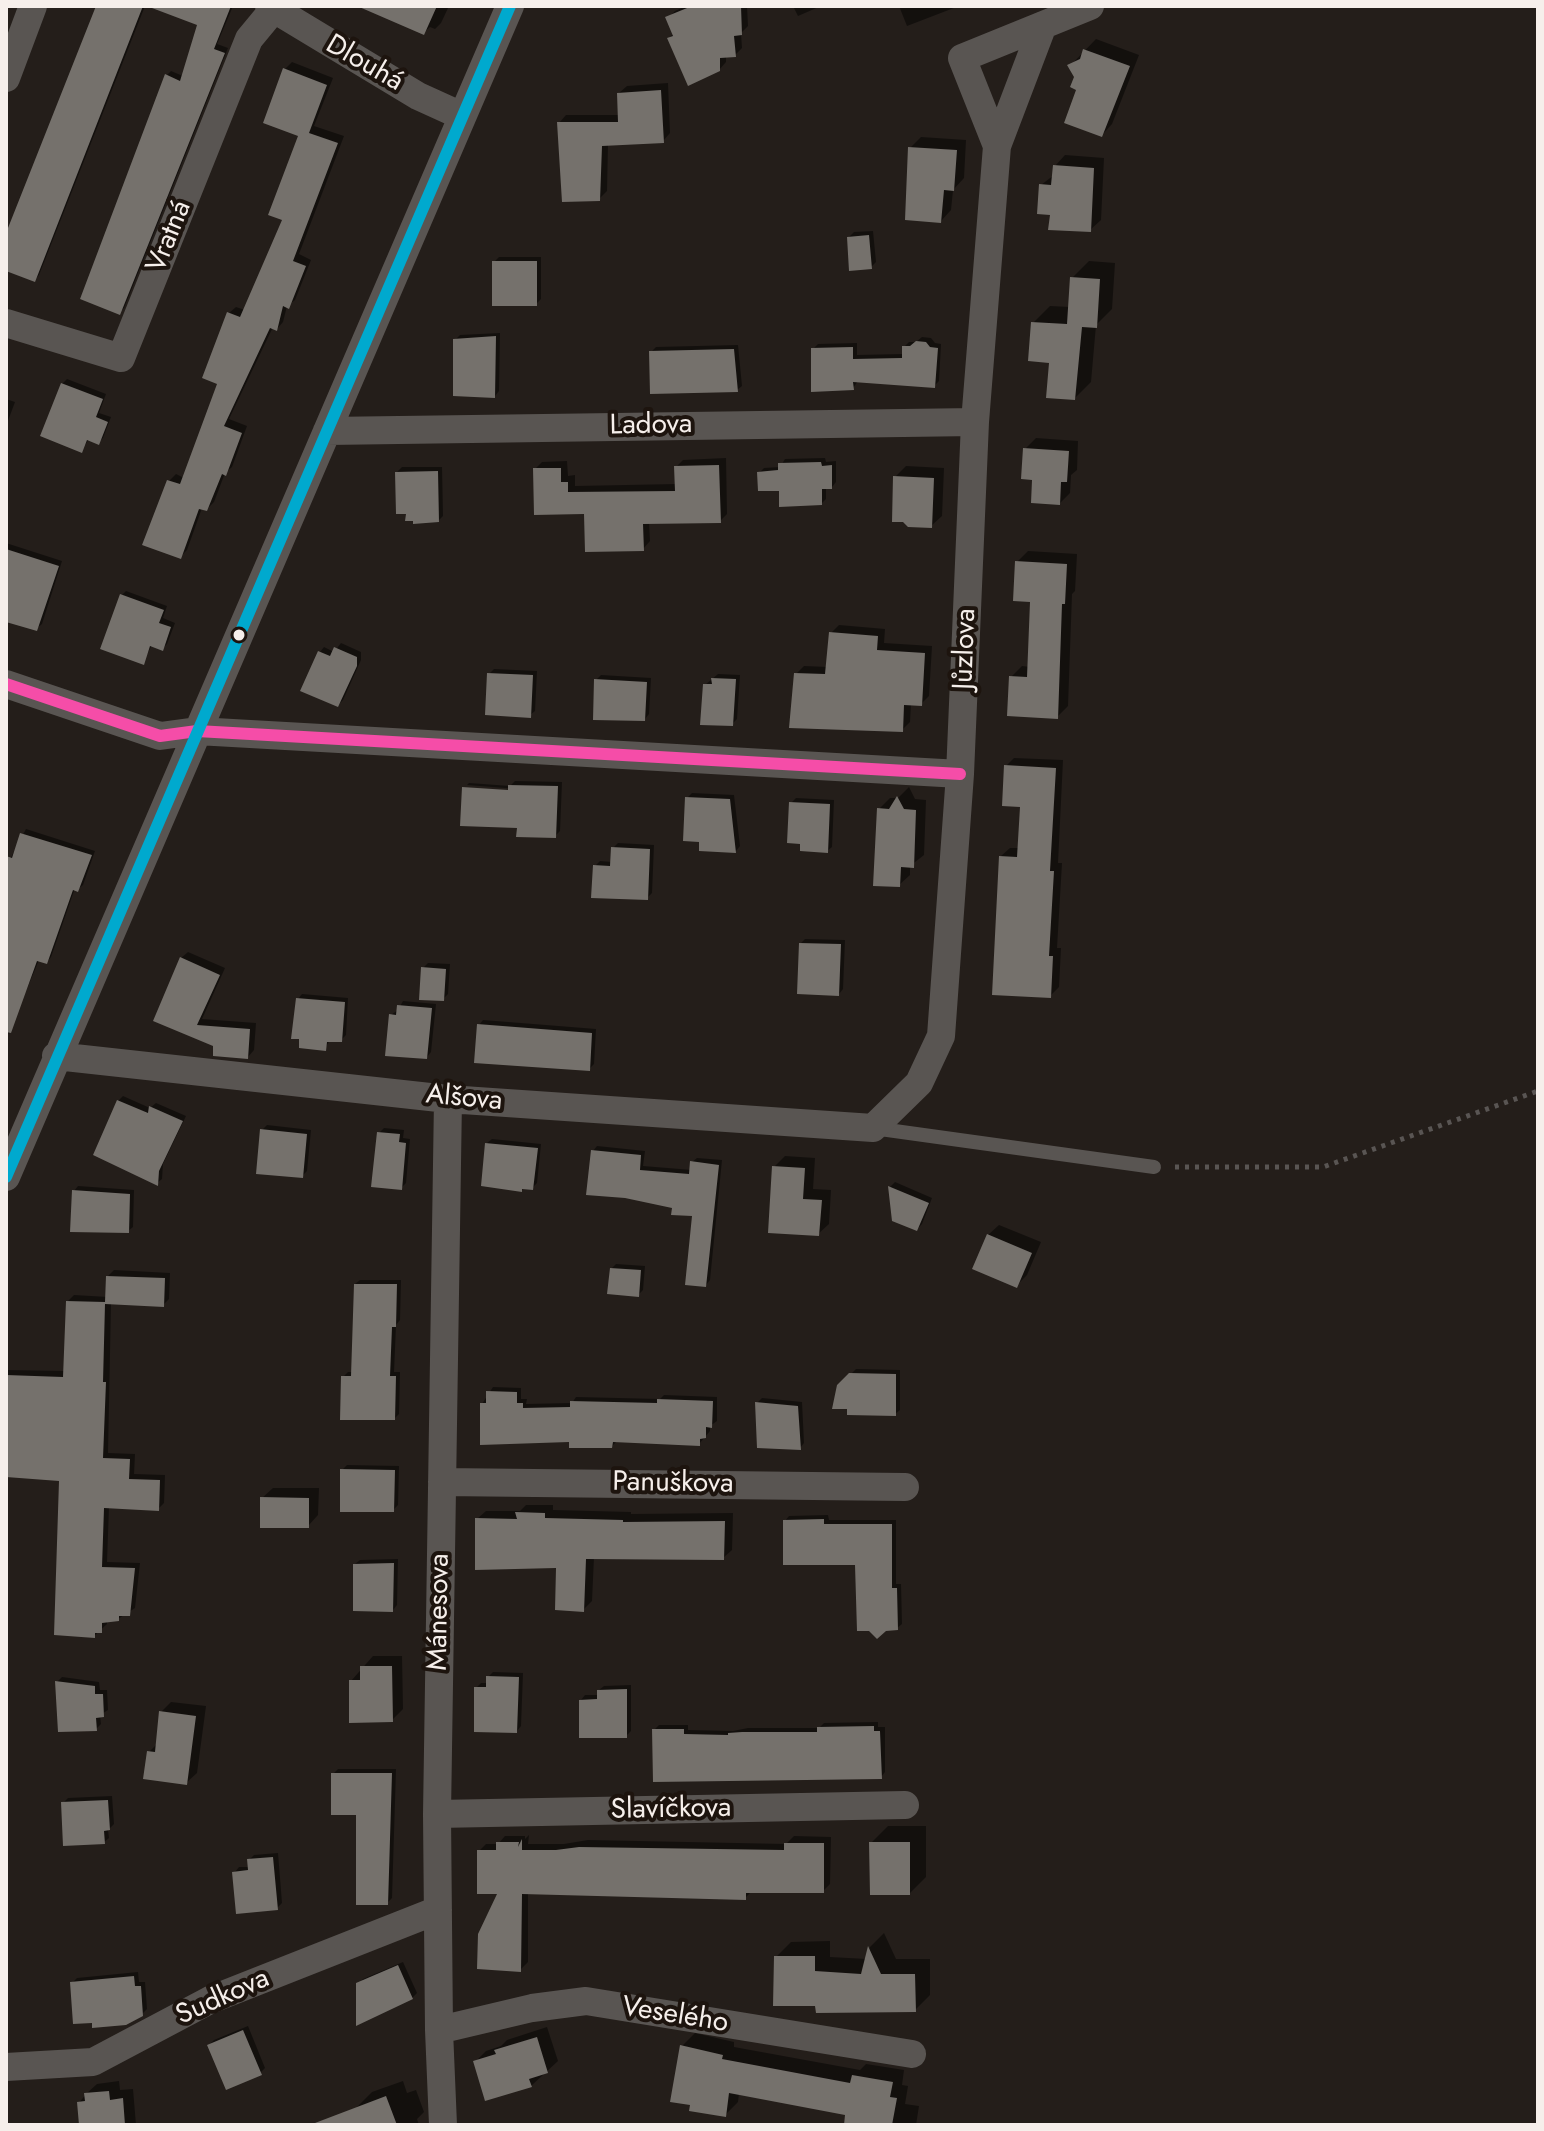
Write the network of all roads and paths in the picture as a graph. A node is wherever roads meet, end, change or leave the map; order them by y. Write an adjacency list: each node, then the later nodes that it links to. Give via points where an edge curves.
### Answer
1 (33, 6): 6 (street)
2 (510, 6): 7 (street)
3 (1090, 6): 5 (street, Jůzlova)
4 (271, 8): 7 (street, Dlouhá, via 418,96); 9 (street, Vratná, via 249,39 121,358)
5 (1043, 25): 8 (street, Jůzlova); 8 (street, Jůzlova, via 962,58)
6 (6, 78)
7 (462, 116): 11 (street)
8 (997, 146): 10 (street, Jůzlova)
9 (6, 323)
10 (975, 422): 11 (street, Ladova); 14 (street, Jůzlova)
11 (327, 431): 13 (street)
12 (6, 684): 13 (street, via 160,736)
13 (197, 731): 14 (street); 15 (street)
14 (960, 774): 18 (street, Jůzlova, via 941,1036 919,1083)
15 (56, 1056): 17 (street, Alšova); 20 (street)
16 (1538, 1091): 19 (path, via 1323,1167)
17 (448, 1099): 18 (street, Alšova); 21 (street, Mánesova)
18 (873, 1128): 19 (lane)
19 (1154, 1167)
20 (6, 1177)
21 (442, 1482): 22 (street, Panuškova); 24 (street, Mánesova)
22 (905, 1487)
23 (905, 1805): 24 (street, Slavíčkova)
24 (437, 1814): 25 (street, Mánesova)
25 (438, 1910): 26 (street, Mánesova); 28 (street, Sudkova, via 210,2000 93,2062)
26 (439, 2030): 27 (street, Veselého, via 586,2001); 29 (street, Mánesova)
27 (912, 2054)
28 (6, 2067)
29 (443, 2125)

